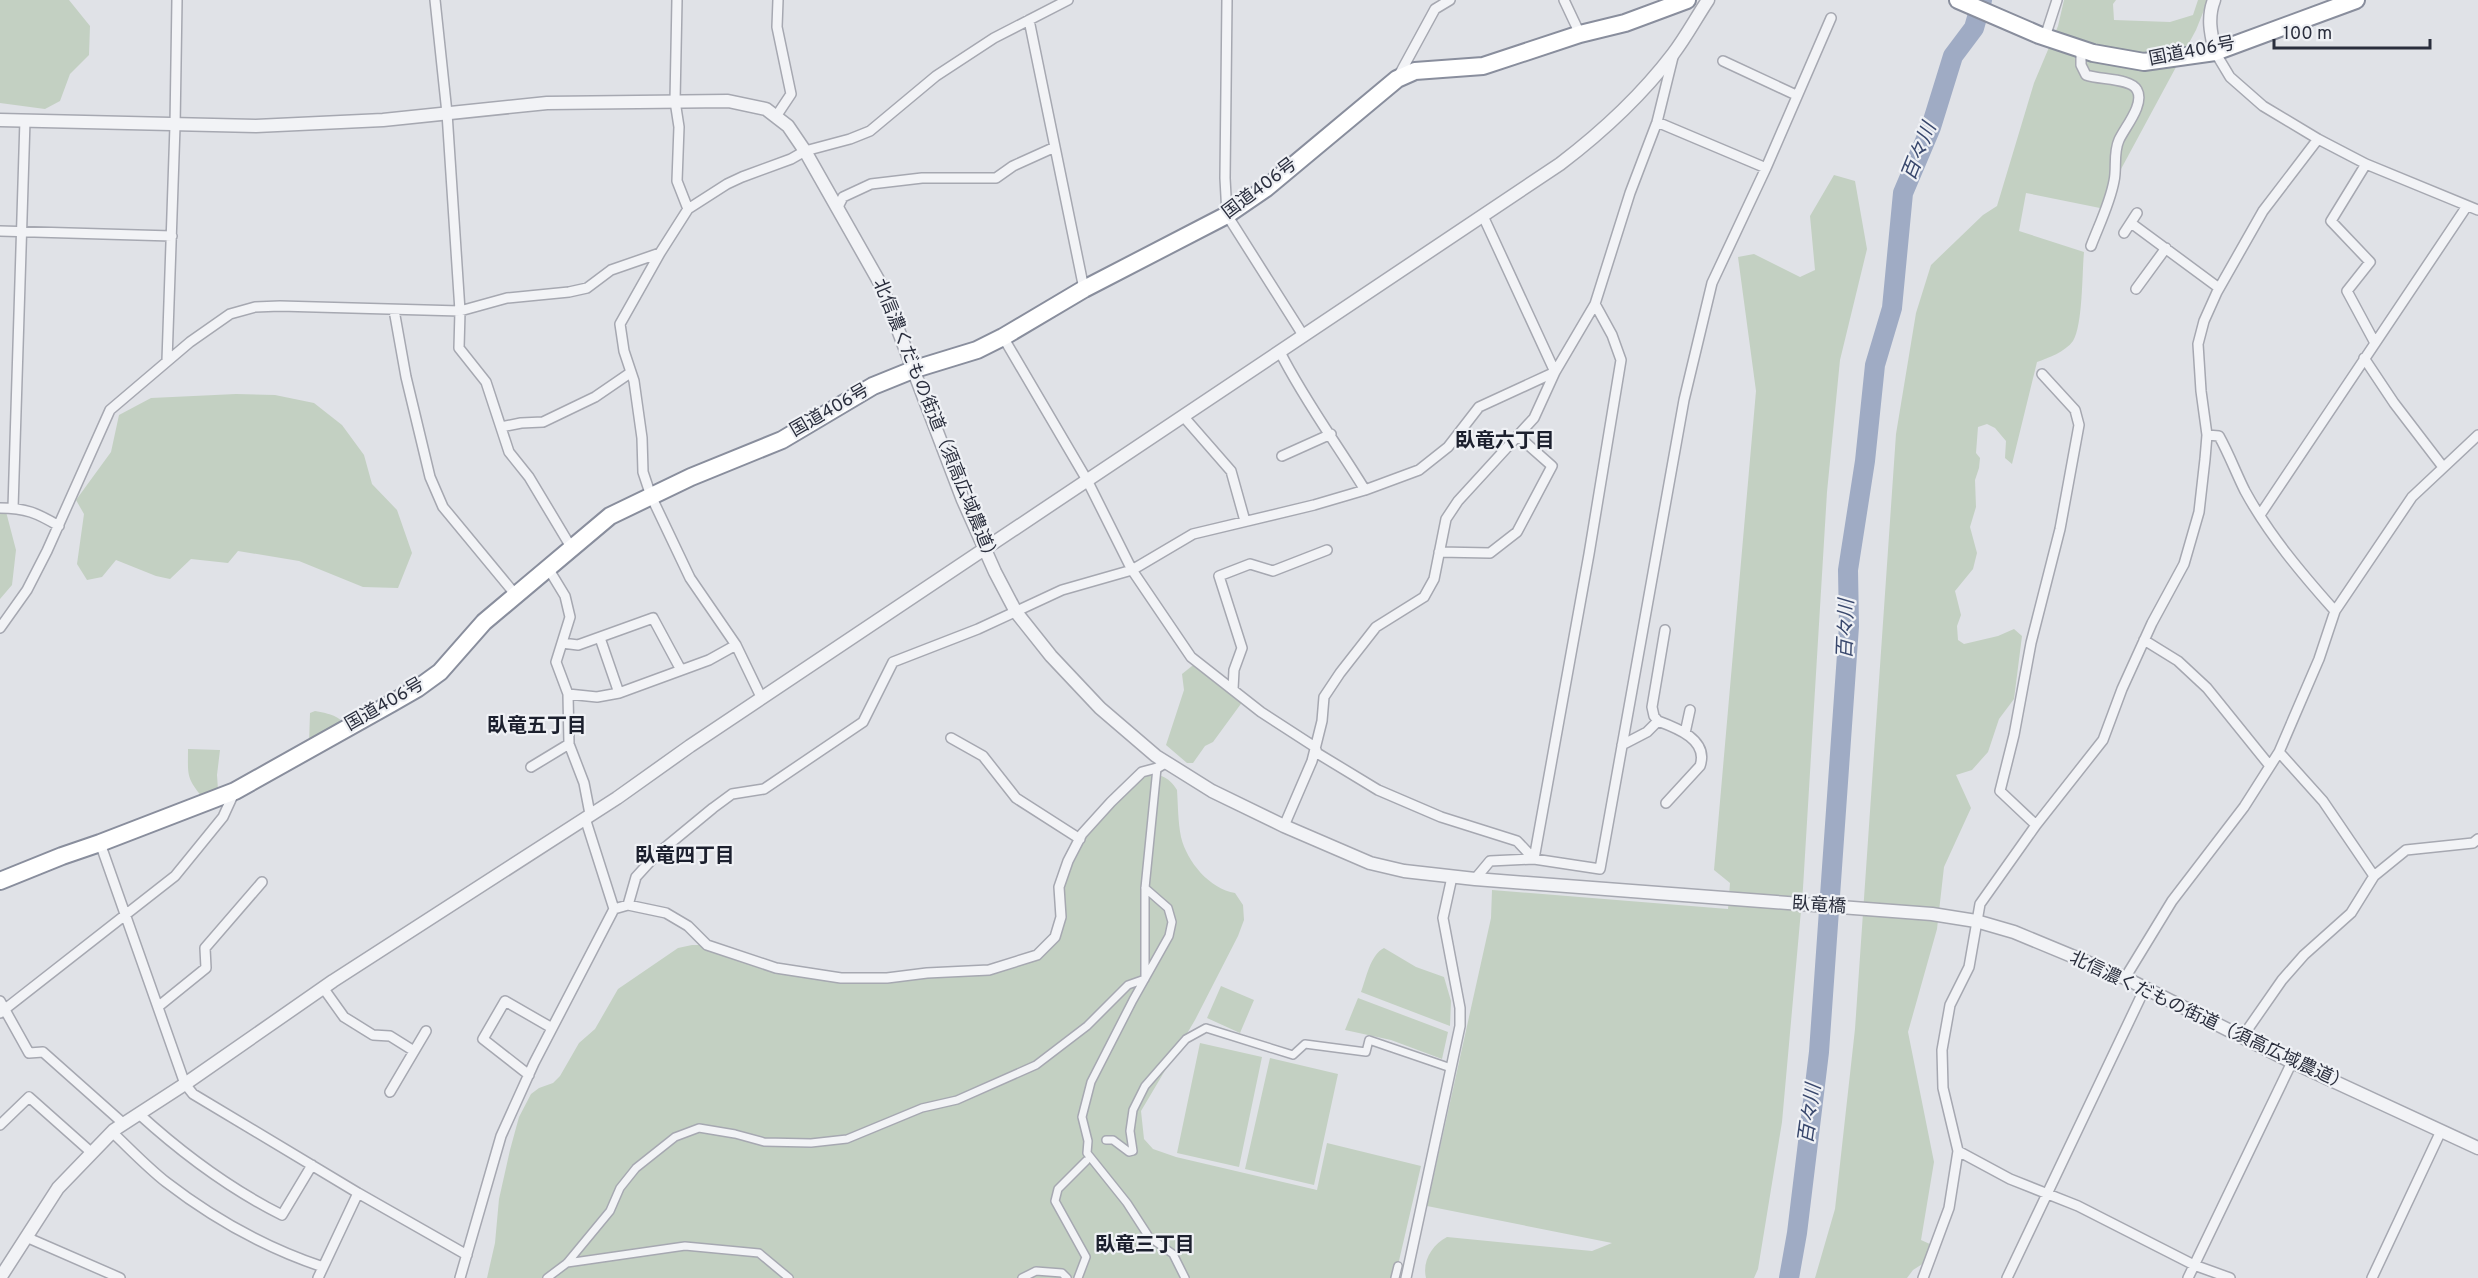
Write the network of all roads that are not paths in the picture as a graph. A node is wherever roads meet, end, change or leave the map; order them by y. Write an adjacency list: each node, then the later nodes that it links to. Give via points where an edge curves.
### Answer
1 (177, 0): 32 (street)
2 (435, 0): 27 (street)
3 (677, 0): 26 (street)
4 (778, 0): 28 (street, via 777,27 791,94)
5 (1068, 0): 15 (street)
6 (1227, 0): 43 (street)
7 (1450, 0): 24 (street, via 1436,9)
8 (1564, 0): 18 (street)
9 (1687, 0): 18 (highway, 国道406号, via 1625,23)
10 (1708, 0): 22 (street)
11 (1958, 0): 19 (highway, 国道406号)
12 (2057, 0): 19 (street)
13 (2214, 0): 21 (street, via 2210,29)
14 (2356, 0): 21 (highway, 国道406号)
15 (1052, 4): 17 (street)
16 (1831, 18): 25 (street)
17 (1029, 20): 34 (street); 35 (street, via 936,76 870,130 850,140)
18 (1580, 34): 24 (highway, 国道406号, via 1483,66 1415,72)
19 (2042, 36): 20 (highway, 国道406号)
20 (2081, 49): 21 (highway, 国道406号, via 2144,62); 50 (street, via 2081,65 2086,75 2127,81 2139,94 2139,102 2118,142 2115,180)
21 (2215, 52): 33 (street, via 2230,77 2263,106)
22 (1673, 54): 31 (street); 44 (street, via 1596,136)
23 (1724, 62): 25 (street)
24 (1397, 79): 43 (highway, 国道406号, via 1265,189)
25 (1796, 95): 37 (street)
26 (675, 101): 27 (street, via 547,103); 28 (street, via 749,104); 40 (street, via 679,128 677,181)
27 (447, 113): 32 (street, via 383,120); 58 (street)
28 (777, 116): 35 (street, 北信濃くだもの街道（須高広域農道）)
29 (0, 120): 30 (street)
30 (25, 120): 32 (street); 47 (street)
31 (1657, 122): 37 (street); 56 (street)
32 (175, 126): 49 (street)
33 (2318, 139): 36 (street); 53 (street, via 2263,211)
34 (1055, 147): 39 (street, via 996,178 922,178 871,184 843,197); 54 (street)
35 (805, 151): 39 (street, 北信濃くだもの街道（須高広域農道）); 40 (street, via 727,184)
36 (2366, 164): 38 (street); 61 (street, via 2331,221 2370,262 2347,291)
37 (1766, 168): 110 (street, via 1712,282 1684,400)
38 (2467, 206): 41 (street); 61 (street)
39 (838, 207): 65 (street, 北信濃くだもの街道（須高広域農道）, via 881,285)
40 (688, 209): 52 (street)
41 (2478, 210)
42 (2137, 213): 45 (street)
43 (1227, 215): 54 (highway, 国道406号); 59 (street)
44 (1483, 216): 59 (street); 66 (street)
45 (2131, 223): 48 (street); 51 (street)
46 (0, 231): 47 (street)
47 (21, 231): 49 (street); 81 (street)
48 (2124, 233)
49 (172, 236): 64 (street)
50 (2091, 246)
51 (2166, 248): 53 (street); 55 (street)
52 (660, 253): 58 (street, via 611,270 587,288 507,298); 67 (street, via 620,324)
53 (2219, 288): 72 (street, via 2198,344)
54 (1084, 289): 60 (highway, 国道406号)
55 (2136, 289)
56 (1595, 304): 66 (street); 124 (street, via 1621,360)
57 (394, 310): 58 (street); 64 (street, via 255,307 230,314); 91 (street, via 406,377 443,507)
58 (460, 311): 70 (street, via 459,348 486,382)
59 (1303, 335): 62 (street)
60 (1003, 338): 65 (highway, 国道406号); 77 (street)
61 (2374, 343): 63 (street)
62 (1280, 352): 69 (street); 71 (street, via 1299,390)
63 (2364, 358): 76 (street); 82 (street)
64 (167, 361): 84 (street, via 110,410)
65 (915, 369): 79 (highway, 国道406号, via 850,397 782,440); 86 (street, 北信濃くだもの街道（須高広域農道）, via 963,500)
66 (1555, 372): 74 (street, via 1534,418); 78 (street, via 1479,407 1448,447 1419,470)
67 (630, 373): 70 (street, via 595,397 543,422); 79 (street, via 639,412 643,472)
68 (2042, 374): 119 (street, via 2075,410 2079,425 2060,529 2000,791)
69 (1183, 416): 77 (street); 83 (street, via 1231,471)
70 (501, 427): 85 (street, via 509,453)
71 (1331, 434): 75 (street); 78 (street)
72 (2207, 435): 82 (street, via 2219,436); 97 (street, via 2199,512 2184,564)
73 (2478, 435): 76 (street)
74 (1518, 436): 88 (street, via 1458,501 1446,519); 88 (street, via 1552,466 1517,532 1490,553)
75 (1282, 456)
76 (2443, 467): 92 (street, via 2412,497)
77 (1088, 480): 86 (street); 90 (street)
78 (1365, 490): 83 (street)
79 (651, 496): 85 (highway, 国道406号, via 610,516); 99 (street, via 690,578)
80 (0, 508): 81 (street)
81 (13, 508): 84 (street, via 37,513)
82 (2260, 515): 92 (street, via 2298,569)
83 (1245, 521): 90 (street, via 1193,534)
84 (58, 526): 94 (street, via 27,590)
85 (571, 547): 89 (highway, 国道406号)
86 (986, 549): 93 (street, 北信濃くだもの街道（須高広域農道）); 104 (street)
87 (1327, 550): 101 (street, via 1273,571 1250,564 1218,576 1242,648 1234,670)
88 (1439, 552): 111 (street, via 1434,579 1424,597 1376,627 1324,697)
89 (548, 568): 91 (highway, 国道406号); 98 (street, via 565,596 570,617)
90 (1132, 570): 93 (street, via 1062,590); 101 (street, via 1191,657)
91 (515, 594): 116 (highway, 国道406号, via 440,672 418,688)
92 (2336, 610): 112 (street)
93 (1016, 612): 113 (street, 北信濃くだもの街道（須高広域農道）, via 1100,708); 132 (street, via 893,662 863,722 764,789 732,794 713,808 656,855 636,877)
94 (0, 628)
95 (1665, 630): 106 (street, via 1652,707)
96 (600, 638): 98 (street, via 578,645); 100 (street, via 653,618); 102 (street)
97 (2144, 640): 114 (street, via 2178,661 2207,688); 119 (street, via 2103,740)
98 (562, 643): 103 (street, via 556,662)
99 (736, 645): 100 (street); 104 (street)
100 (681, 670): 102 (street)
101 (1233, 689): 111 (street)
102 (619, 693): 103 (street, via 597,697)
103 (568, 694): 109 (street)
104 (762, 699): 118 (street)
105 (1690, 710): 107 (street)
106 (1658, 721): 107 (street); 110 (street, via 1647,732)
107 (1685, 733): 117 (street, via 1699,747 1703,759)
108 (951, 738): 121 (street, via 983,756 1016,798)
109 (569, 744): 115 (street); 118 (street, via 584,783)
110 (1622, 745): 124 (street, via 1600,870)
111 (1315, 747): 120 (street); 124 (street, via 1317,753 1378,790 1441,817 1516,841)
112 (2279, 752): 114 (street); 125 (street, via 2323,801)
113 (1162, 765): 120 (street, 北信濃くだもの街道（須高広域農道）); 121 (street, via 1142,772); 130 (street)
114 (2270, 766): 137 (street, via 2244,807 2172,901)
115 (531, 767)
116 (235, 791): 123 (highway, 国道406号); 135 (street, via 223,817 175,876)
117 (1666, 803)
118 (588, 816): 133 (street); 140 (street)
119 (2036, 825): 136 (street, via 1980,904)
120 (1284, 826): 126 (street, 北信濃くだもの街道（須高広域農道）, via 1370,863)
121 (1080, 838): 132 (street, via 1059,887 1061,917 1055,937 1037,955 990,970 841,978 776,968 707,945 688,926 666,913)
122 (2478, 839): 125 (street, via 2473,843 2406,850)
123 (100, 843): 128 (highway, 国道406号); 135 (street)
124 (1534, 859): 127 (street, via 1490,861)
125 (2373, 876): 145 (street, via 2351,913 2304,955)
126 (1452, 877): 127 (street, 北信濃くだもの街道（須高広域農道）); 148 (street, via 1443,918 1460,1008)
127 (1475, 879): 131 (street, 北信濃くだもの街道（須高広域農道）)
128 (0, 881)
129 (262, 882): 141 (street, via 205,948 206,968)
130 (1145, 888): 138 (street); 138 (street, via 1168,908 1172,922 1169,936)
131 (1705, 897): 134 (street, 臥竜橋)
132 (628, 905): 133 (street)
133 (614, 909): 143 (street)
134 (1932, 914): 136 (street, 北信濃くだもの街道（須高広域農道）)
135 (125, 915): 141 (street); 142 (street)
136 (1976, 921): 137 (street, 北信濃くだもの街道（須高広域農道）, via 2014,932); 159 (street, via 1969,967 1950,1005 1942,1050 1943,1088)
137 (2125, 978): 139 (street, 北信濃くだもの街道（須高広域農道）)
138 (1145, 979): 161 (street, via 1091,1082 1082,1117 1088,1141); 167 (street, via 1128,985 1087,1026 1036,1065 957,1100 922,1108 847,1139 764,1142 699,1128 675,1137 636,1168 620,1188 610,1211)
139 (2145, 988): 145 (street, 北信濃くだもの街道（須高広域農道）); 164 (street)
140 (324, 989): 146 (street, via 344,1017 373,1035 390,1036); 150 (street)
141 (159, 1006): 150 (street)
142 (2, 1008): 153 (street, via 29,1053 43,1052)
143 (552, 1028): 149 (street); 149 (street, via 505,1001 483,1039)
144 (426, 1031): 146 (street)
145 (2242, 1036): 147 (street, 北信濃くだもの街道（須高広域農道）)
146 (414, 1051): 151 (street)
147 (2292, 1062): 155 (street, 北信濃くだもの街道（須高広域農道）); 168 (street)
148 (1451, 1068): 157 (street, via 1369,1040 1366,1052 1305,1044 1293,1055 1206,1028 1186,1039 1145,1086 1133,1110 1133,1150 1129,1152 1113,1140); 182 (street)
149 (529, 1075): 166 (street, via 501,1136)
150 (185, 1084): 152 (street); 162 (street, via 193,1094)
151 (390, 1092)
152 (139, 1114): 153 (street); 162 (street, via 180,1152 282,1215)
153 (124, 1124): 156 (street)
154 (0, 1125): 160 (street, via 29,1097)
155 (2440, 1131): 158 (street, 北信濃くだもの街道（須高広域農道）); 187 (street)
156 (112, 1132): 160 (street); 170 (street, via 166,1182 240,1232)
157 (1106, 1140)
158 (2478, 1148)
159 (1958, 1150): 164 (street, via 2010,1179); 183 (street, via 1949,1208)
160 (92, 1153): 165 (street, via 58,1188)
161 (1086, 1157): 179 (street, via 1058,1189 1055,1201 1086,1257); 180 (street, via 1095,1162 1149,1237 1173,1254)
162 (312, 1165): 163 (street)
163 (358, 1193): 166 (street); 170 (street)
164 (2047, 1193): 168 (street); 184 (street)
165 (26, 1237): 171 (street); 172 (street)
166 (467, 1255): 174 (street)
167 (567, 1263): 175 (street); 176 (street, via 685,1246 759,1253)
168 (2194, 1265): 185 (street); 186 (street)
169 (1398, 1266): 181 (street)
170 (323, 1267): 173 (street)
171 (0, 1278)
172 (120, 1278)
173 (318, 1278)
174 (460, 1278)
175 (547, 1278)
176 (789, 1278)
177 (1022, 1278): 178 (street, via 1036,1270)
178 (1067, 1278)
179 (1078, 1278)
180 (1185, 1278)
181 (1395, 1278)
182 (1407, 1278)
183 (1923, 1278)
184 (2007, 1278)
185 (2188, 1278)
186 (2230, 1278)
187 (2372, 1278)

